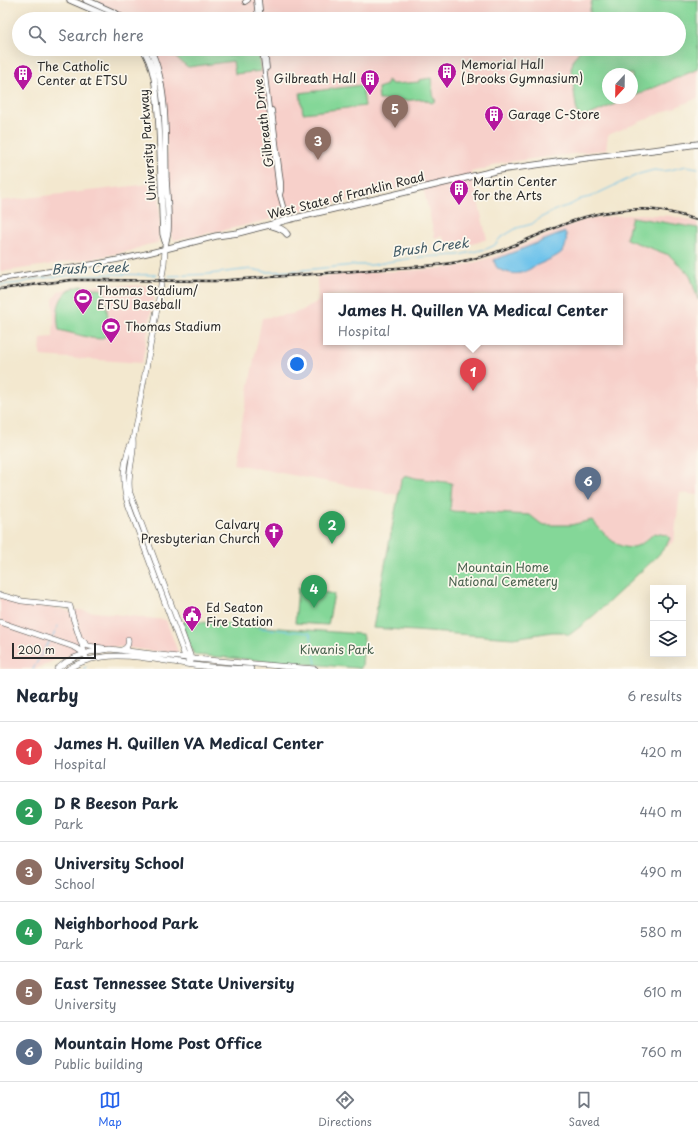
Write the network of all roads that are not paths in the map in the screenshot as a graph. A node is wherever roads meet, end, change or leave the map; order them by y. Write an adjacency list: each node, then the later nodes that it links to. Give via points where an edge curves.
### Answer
1 (70, 0): 4 (highway)
2 (86, 0): 5 (highway)
3 (258, 0): 6 (street); 7 (street)
4 (98, 12)
5 (113, 12)
6 (258, 12)
7 (261, 12)
8 (148, 56): 12 (highway, University Parkway)
9 (152, 56): 12 (highway, University Parkway)
10 (263, 56): 14 (street, Gilbreath Drive)
11 (266, 56): 14 (street, Gilbreath Drive, via 281,182)
12 (154, 65): 18 (highway, University Parkway, via 163,93 161,157)
13 (698, 144): 15 (highway, West State of Franklin Road, via 499,170)
14 (280, 195): 15 (street, Gilbreath Drive)
15 (286, 220): 16 (highway, West State of Franklin Road)
16 (269, 225): 17 (highway, via 280,228); 18 (highway, West State of Franklin Road)
17 (287, 234)
18 (164, 249): 19 (main road, West State of Franklin Road, via 116,260); 31 (main road, University Parkway, via 159,298 133,439 124,474 124,486 184,654)
19 (0, 279)
20 (0, 595): 22 (main road, via 22,601 70,606)
21 (0, 622): 25 (main road)
22 (78, 633): 24 (main road); 27 (main road, via 88,646)
23 (128, 639): 28 (main road, via 128,646)
24 (82, 643): 26 (main road, via 81,647); 29 (main road)
25 (68, 645): 26 (main road); 30 (main road, via 72,652)
26 (76, 648): 29 (main road)
27 (110, 649): 28 (main road); 29 (main road, via 100,650)
28 (122, 650): 31 (main road)
29 (86, 657): 30 (main road); 31 (main road, via 117,655); 33 (main road)
30 (70, 660): 32 (main road)
31 (190, 660): 34 (main road, via 202,666); 35 (main road)
32 (57, 669)
33 (68, 669)
34 (251, 669)
35 (315, 669)

